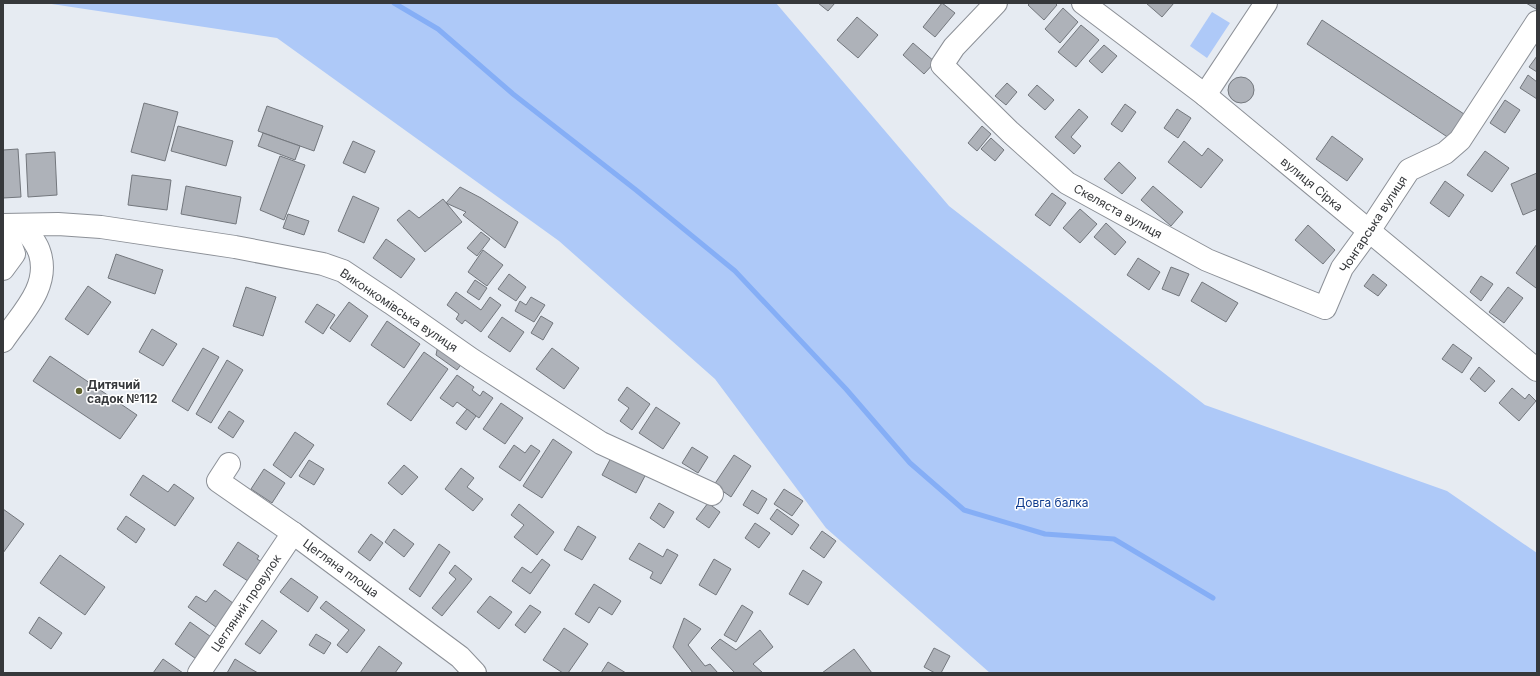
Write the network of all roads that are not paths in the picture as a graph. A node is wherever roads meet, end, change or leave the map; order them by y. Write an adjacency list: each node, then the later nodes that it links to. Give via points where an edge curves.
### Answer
1 (996, 3): 10 (street, Скеляста вулиця, via 954,47 942,65 1010,132 1067,183 1207,260)
2 (1083, 3): 5 (street, вулиця Сірка)
3 (1266, 3): 5 (street)
4 (1537, 22): 7 (street, Чонгарська вулиця, via 1460,140 1445,153 1408,170)
5 (1205, 95): 7 (street, вулиця Сірка)
6 (9, 228): 8 (street); 9 (street, via 34,241 40,254); 14 (street, Виконкомівська вулиця, via 58,224 102,227 234,247 330,266 349,275 471,359 601,443)
7 (1369, 231): 10 (street, Чонгарська вулиця, via 1342,268); 12 (street, вулиця Сірка)
8 (8, 261): 9 (street, via 27,252 37,256)
9 (42, 268): 11 (street, via 41,282 35,296)
10 (1325, 308)
11 (3, 341)
12 (1537, 370)
13 (229, 464): 15 (street, Цегляна площа, via 218,481)
14 (712, 494)
15 (293, 533): 16 (street, Цегляний провулок); 17 (street, Цегляна площа, via 460,656)
16 (199, 673)
17 (475, 673)

